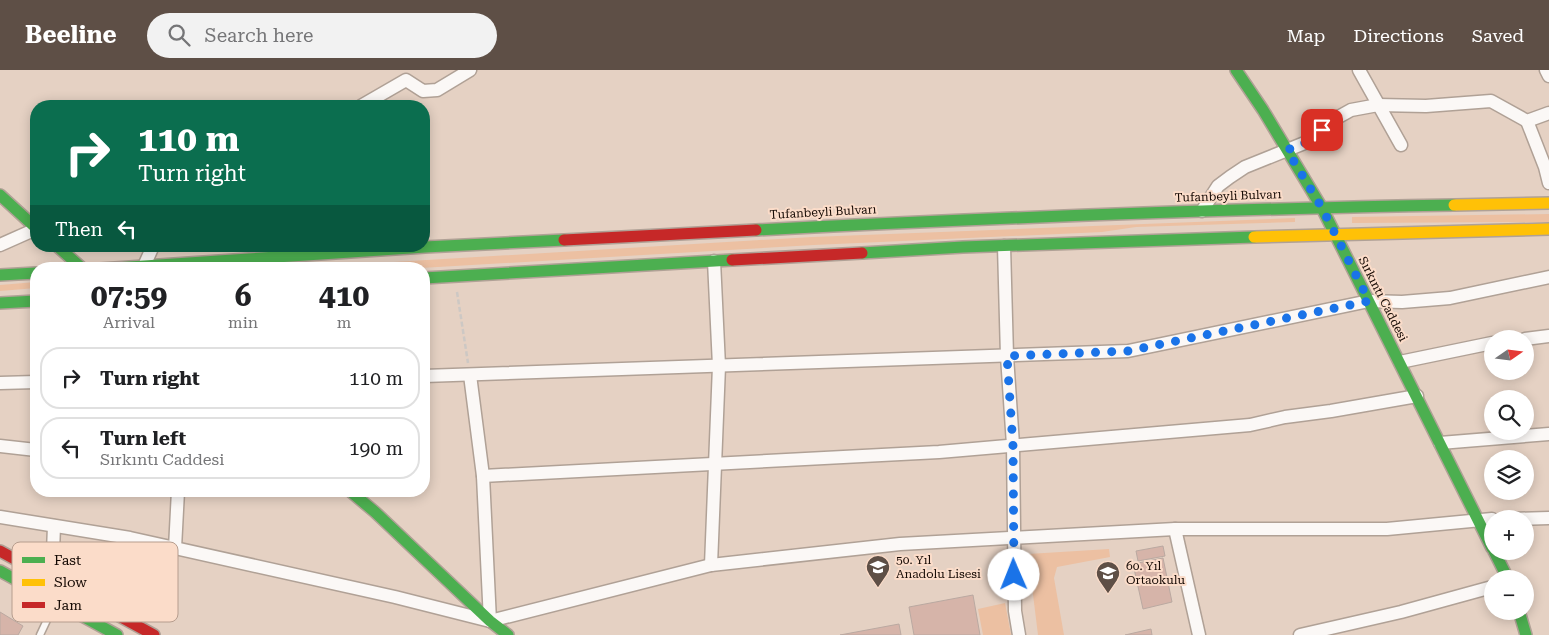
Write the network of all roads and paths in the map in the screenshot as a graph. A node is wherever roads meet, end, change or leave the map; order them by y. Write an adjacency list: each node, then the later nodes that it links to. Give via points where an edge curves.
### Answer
1 (470, 70): 6 (street, via 437,90 424,91 406,80)
2 (1236, 70): 11 (main road, Sırkıntı Caddesi)
3 (1359, 70): 7 (street)
4 (1546, 70): 5 (street)
5 (1549, 76)
6 (371, 100)
7 (1378, 105): 9 (street, via 1426,106 1491,101); 10 (street); 11 (street, via 1351,110 1333,120 1312,140)
8 (1549, 113): 9 (street)
9 (1526, 121): 12 (street)
10 (1401, 145)
11 (1287, 150): 15 (main road, Sırkıntı Caddesi); 16 (street, via 1244,167 1230,177 1218,186)
12 (1549, 183)
13 (0, 195): 17 (main road)
14 (1549, 204): 15 (main road, Tufanbeyli Bulvarı)
15 (1322, 208): 16 (main road, Tufanbeyli Bulvarı); 20 (main road, Sırkıntı Caddesi)
16 (1202, 211): 23 (main road, Tufanbeyli Bulvarı, via 856,224)
17 (30, 223)
18 (1549, 229): 20 (main road)
19 (30, 232): 21 (street)
20 (1336, 234): 22 (main road); 35 (main road, Sırkıntı Caddesi)
21 (0, 245)
22 (1004, 246): 26 (main road); 40 (street)
23 (430, 247)
24 (64, 252): 27 (main road)
25 (355, 252): 28 (main road, Tufanbeyli Bulvarı)
26 (714, 260): 31 (main road); 42 (street)
27 (75, 262)
28 (215, 262)
29 (30, 273): 30 (main road)
30 (0, 275)
31 (455, 276): 33 (main road); 43 (path)
32 (1549, 277): 35 (street, via 1450,298)
33 (430, 278)
34 (30, 301): 36 (main road)
35 (1369, 301): 40 (street, via 1128,351); 41 (main road, Sırkıntı Caddesi)
36 (0, 303)
37 (1549, 336): 38 (street)
38 (1534, 338)
39 (1484, 345): 41 (street)
40 (1007, 356): 42 (street); 51 (street)
41 (1400, 362): 47 (main road, Sırkıntı Caddesi)
42 (719, 366): 43 (street); 53 (street)
43 (470, 375): 44 (street); 54 (street)
44 (430, 376)
45 (30, 382): 46 (street)
46 (0, 383)
47 (1416, 396): 49 (main road, Sırkıntı Caddesi); 51 (street, via 1250,425)
48 (1549, 434): 49 (street)
49 (1440, 443): 60 (main road, Sırkıntı Caddesi)
50 (0, 446): 52 (street)
51 (1013, 446): 53 (street); 65 (street)
52 (30, 449)
53 (716, 464): 54 (street); 72 (street)
54 (483, 476): 76 (street)
55 (178, 497): 68 (street)
56 (357, 497): 76 (main road)
57 (0, 517): 62 (street)
58 (1534, 518): 59 (street)
59 (1549, 518)
60 (1478, 520): 61 (street); 63 (street, via 1386,529); 64 (main road, Sırkıntı Caddesi)
61 (1484, 520)
62 (54, 526): 66 (street); 67 (street)
63 (1175, 530): 65 (street); 86 (street)
64 (1484, 532)
65 (1014, 538): 72 (street, via 900,544); 85 (street, via 1015,611)
66 (53, 542)
67 (148, 542)
68 (175, 542)
69 (178, 549): 76 (street)
70 (0, 551): 71 (main road)
71 (12, 557)
72 (711, 565): 76 (street)
73 (0, 571): 74 (main road)
74 (12, 578)
75 (1484, 589): 87 (street)
76 (490, 620): 84 (main road)
77 (1522, 620): 88 (main road)
78 (46, 622): 81 (lane)
79 (93, 622): 82 (main road)
80 (131, 622): 83 (main road)
81 (40, 635)
82 (117, 635)
83 (154, 635)
84 (508, 635)
85 (1019, 635)
86 (1199, 635)
87 (1300, 635)
88 (1526, 635)

